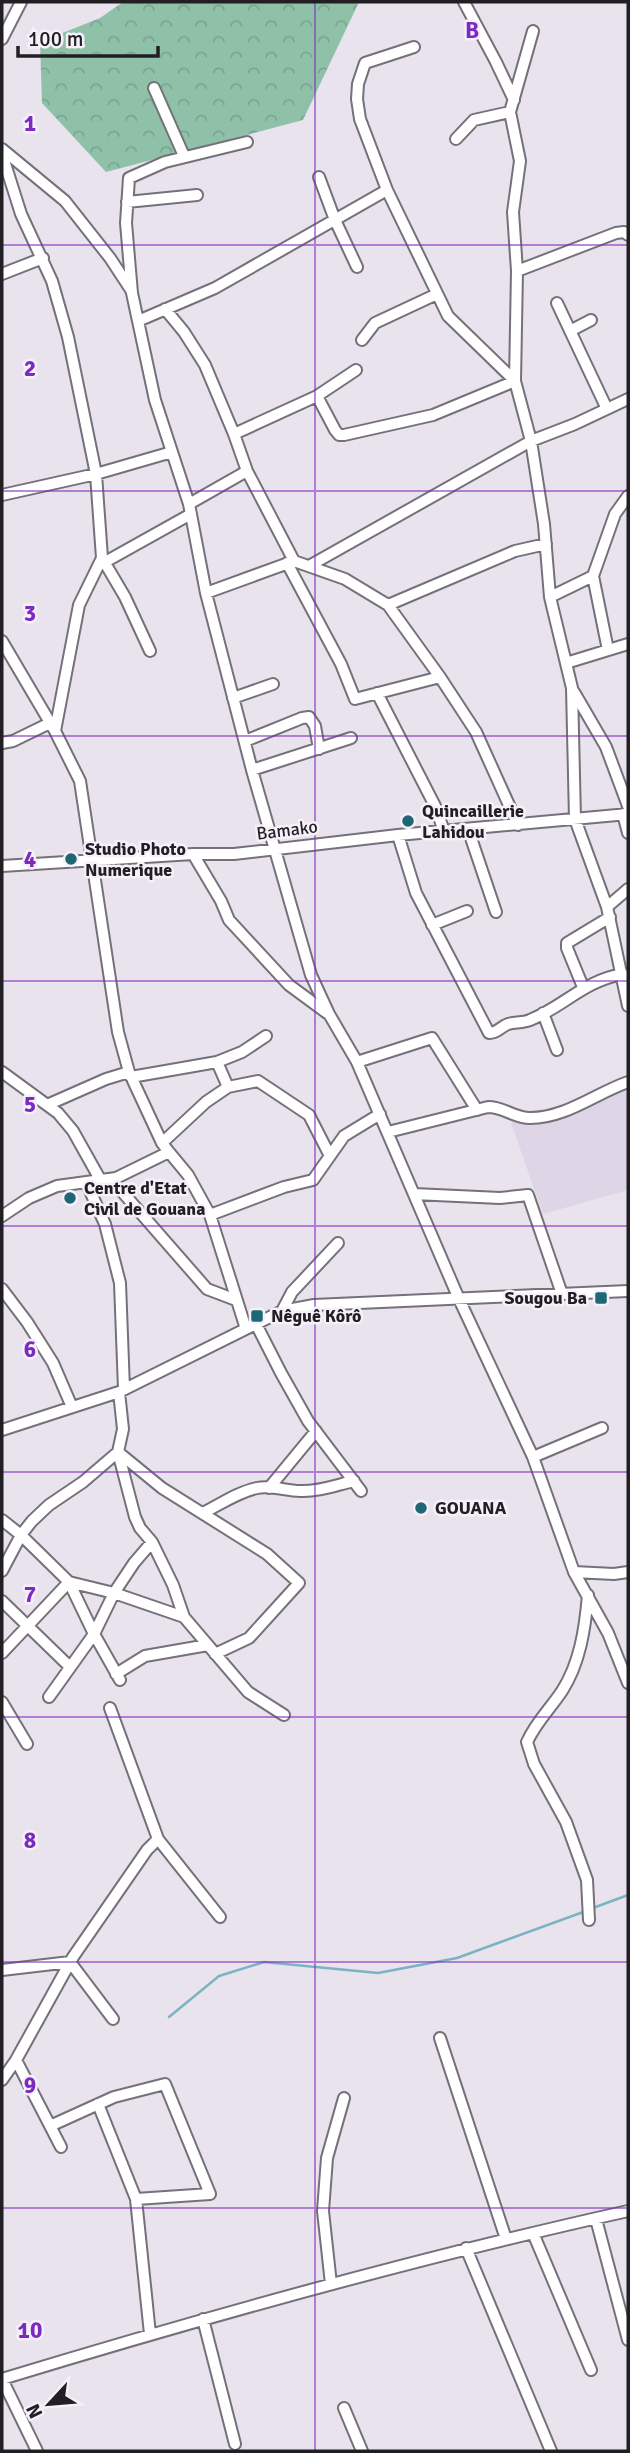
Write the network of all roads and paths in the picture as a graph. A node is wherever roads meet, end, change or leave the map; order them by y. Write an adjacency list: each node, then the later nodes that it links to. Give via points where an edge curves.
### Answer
1 (21, 2): 4 (street)
2 (464, 2): 7 (street)
3 (533, 31): 7 (street)
4 (2, 39)
5 (414, 47): 14 (street, via 365,63 358,83 360,119)
6 (154, 88): 12 (street)
7 (513, 100): 8 (street)
8 (510, 111): 9 (street, via 474,120); 21 (street, via 520,161 513,212)
9 (456, 139)
10 (247, 142): 12 (street)
11 (2, 151): 19 (street, via 21,214); 23 (street, via 65,201)
12 (184, 156): 16 (street, via 129,178)
13 (319, 177): 17 (street)
14 (387, 190): 17 (street); 24 (street)
15 (197, 195): 16 (street)
16 (127, 202): 23 (street)
17 (335, 220): 20 (street); 26 (street, via 215,288)
18 (628, 235): 21 (street, via 616,233)
19 (43, 258): 22 (street); 40 (street, via 68,337)
20 (357, 267)
21 (517, 271): 32 (street)
22 (2, 274)
23 (132, 293): 28 (street)
24 (437, 294): 30 (street, via 375,323); 32 (street, via 448,316)
25 (558, 303): 29 (street)
26 (165, 309): 28 (street); 36 (street, via 205,365)
27 (592, 320): 29 (street)
28 (138, 321): 38 (street)
29 (569, 331): 35 (street)
30 (362, 341)
31 (356, 370): 33 (street)
32 (515, 381): 33 (street, via 433,415 344,435 335,430); 37 (street)
33 (317, 396): 36 (street)
34 (628, 399): 35 (street)
35 (607, 409): 37 (street)
36 (234, 434): 39 (street)
37 (531, 441): 44 (street); 47 (street)
38 (172, 452): 40 (street); 43 (street)
39 (247, 471): 43 (street); 46 (street)
40 (96, 474): 41 (street); 45 (street)
41 (2, 495)
42 (628, 496): 48 (street, via 615,514)
43 (190, 509): 45 (street); 49 (street)
44 (546, 544): 50 (street); 51 (street, via 509,554)
45 (104, 560): 54 (street); 62 (street, via 79,605)
46 (290, 562): 47 (street); 49 (street); 60 (street, via 353,696 359,699)
47 (309, 566): 51 (street, via 345,579)
48 (593, 576): 50 (street); 55 (street)
49 (206, 593): 61 (street)
50 (550, 597): 56 (street)
51 (388, 605): 57 (street)
52 (2, 641): 62 (street)
53 (628, 644): 55 (street)
54 (150, 650)
55 (608, 650): 56 (street)
56 (566, 663): 59 (street)
57 (440, 677): 60 (street); 70 (street, via 476,732)
58 (273, 684): 61 (street)
59 (572, 688): 68 (street, via 606,747); 69 (street)
60 (377, 693): 72 (street)
61 (233, 698): 64 (street)
62 (53, 727): 65 (street); 77 (street, via 80,781)
63 (351, 738): 66 (street)
64 (245, 741): 66 (street, via 309,717 316,726); 67 (street)
65 (2, 743)
66 (319, 749): 67 (street)
67 (252, 770): 75 (street)
68 (626, 811): 69 (street, Bamako); 73 (street)
69 (575, 819): 70 (street, Bamako); 82 (street)
70 (517, 825): 71 (street, Bamako)
71 (468, 829): 72 (street, Bamako); 81 (street)
72 (444, 831): 74 (street, Bamako)
73 (628, 833)
74 (398, 835): 75 (street, Bamako); 83 (street, via 416,893)
75 (274, 848): 76 (street, Bamako); 88 (street, via 311,975)
76 (193, 854): 77 (street, Bamako); 88 (street, via 229,920 289,985)
77 (93, 862): 78 (street, Bamako); 94 (street, via 118,1032)
78 (2, 866)
79 (628, 889): 82 (street)
80 (467, 911): 83 (street)
81 (496, 912)
82 (609, 912): 84 (street); 85 (street, via 567,943)
83 (432, 925): 87 (street, via 489,1033)
84 (623, 974): 85 (street); 86 (street)
85 (583, 987): 87 (street)
86 (628, 1006)
87 (543, 1013): 90 (street)
88 (329, 1014): 92 (street)
89 (266, 1036): 91 (street)
90 (557, 1050)
91 (218, 1062): 94 (street); 96 (street)
92 (357, 1062): 98 (street, via 432,1038); 99 (street)
93 (2, 1072): 97 (street)
94 (130, 1074): 97 (street, via 106,1079); 101 (street)
95 (628, 1082): 98 (street, via 536,1118 519,1117 498,1107)
96 (228, 1087): 101 (street, via 206,1102); 102 (street, via 258,1081 309,1115)
97 (47, 1105): 103 (street, via 73,1131)
98 (477, 1110): 100 (street)
99 (380, 1114): 100 (street); 102 (street, via 344,1136)
100 (388, 1132): 105 (street)
101 (165, 1148): 103 (street); 106 (street, via 188,1175)
102 (330, 1156): 106 (street, via 313,1180 303,1185 284,1187)
103 (106, 1180): 104 (street); 113 (street, via 207,1289)
104 (86, 1182): 107 (street, via 57,1186); 116 (street, via 105,1224 120,1283)
105 (414, 1194): 111 (street, via 528,1195); 112 (street)
106 (209, 1215): 113 (street)
107 (2, 1216)
108 (338, 1243): 114 (street, via 292,1292)
109 (2, 1289): 117 (street, via 53,1363)
110 (628, 1291): 111 (street)
111 (562, 1294): 112 (street)
112 (459, 1299): 114 (street, via 314,1305); 122 (street)
113 (236, 1300): 115 (street)
114 (282, 1311): 115 (street)
115 (251, 1326): 116 (street); 120 (street)
116 (122, 1390): 117 (street); 121 (street, via 123,1429)
117 (72, 1406): 119 (street)
118 (602, 1428): 122 (street)
119 (2, 1430)
120 (316, 1431): 123 (street); 124 (street)
121 (118, 1452): 126 (street, via 162,1488); 128 (street, via 49,1505); 129 (street, via 135,1517)
122 (533, 1457): 131 (street)
123 (354, 1480): 124 (street, via 318,1490); 125 (street)
124 (269, 1488): 126 (street, via 242,1493)
125 (361, 1491)
126 (203, 1513): 140 (street, via 267,1554 299,1583 249,1638)
127 (2, 1520): 128 (street)
128 (22, 1535): 130 (street); 133 (street)
129 (152, 1542): 134 (street); 137 (street)
130 (2, 1571)
131 (575, 1572): 132 (street); 135 (street)
132 (628, 1572)
133 (69, 1582): 134 (street); 138 (street); 139 (street)
134 (114, 1593): 137 (street); 139 (street)
135 (588, 1595): 143 (street); 151 (street, via 577,1658 562,1691 527,1742 566,1822 587,1880)
136 (2, 1601): 138 (street)
137 (184, 1617): 140 (street)
138 (28, 1625): 141 (street); 142 (street)
139 (94, 1634): 140 (street, via 118,1677 145,1656); 142 (street)
140 (212, 1649): 147 (street, via 248,1692)
141 (2, 1653)
142 (70, 1667): 144 (street)
143 (628, 1683)
144 (48, 1697)
145 (2, 1702): 148 (street)
146 (110, 1708): 149 (street)
147 (284, 1715)
148 (27, 1744)
149 (158, 1839): 150 (street); 152 (street)
150 (220, 1917)
151 (589, 1920)
152 (70, 1962): 153 (street); 154 (street); 156 (street)
153 (2, 1969)
154 (113, 2019)
155 (440, 2038): 166 (street)
156 (16, 2060): 157 (street); 160 (street)
157 (2, 2080)
158 (344, 2098): 168 (street, via 327,2158 323,2211)
159 (98, 2104): 160 (street); 162 (street); 162 (street, via 164,2084 210,2194)
160 (50, 2126): 161 (street)
161 (61, 2147)
162 (136, 2199): 170 (street)
163 (628, 2211): 164 (street)
164 (596, 2219): 165 (street); 171 (street)
165 (533, 2233): 166 (street); 172 (street)
166 (506, 2239): 167 (street)
167 (466, 2248): 168 (street); 177 (street)
168 (331, 2284): 169 (street)
169 (203, 2319): 170 (street); 174 (street)
170 (150, 2334): 175 (street, via 2,2379)
171 (628, 2340)
172 (591, 2370)
173 (344, 2408): 176 (street)
174 (235, 2444)
175 (37, 2451)
176 (362, 2451)
177 (551, 2451)

